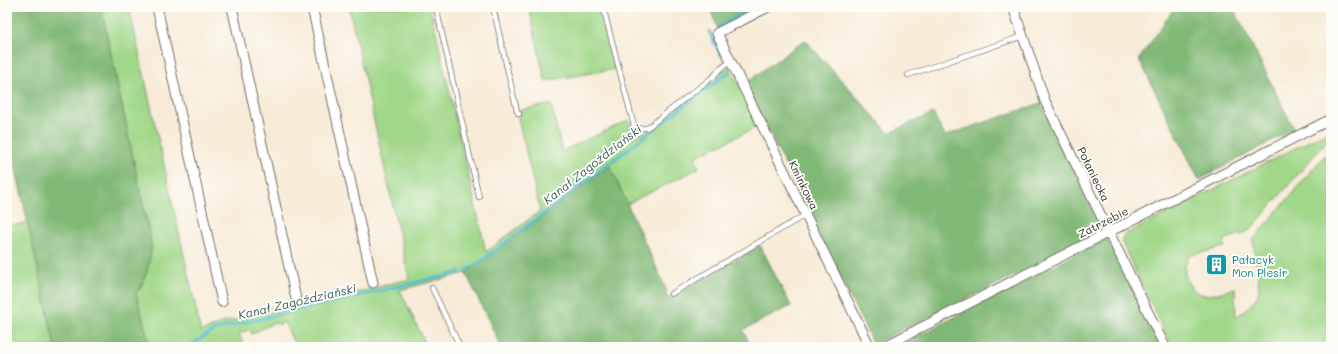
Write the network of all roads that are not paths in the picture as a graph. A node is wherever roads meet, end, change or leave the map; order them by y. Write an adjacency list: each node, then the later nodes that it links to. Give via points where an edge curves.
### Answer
1 (157, 7): 21 (street)
2 (232, 7): 20 (street)
3 (312, 7): 17 (street)
4 (436, 7): 14 (lane)
5 (493, 7): 12 (lane)
6 (603, 7): 10 (lane, via 634,126 638,128 647,128)
7 (768, 7): 10 (street, Kminkowa, via 717,33)
8 (1013, 7): 9 (street, Połaniecka)
9 (1023, 36): 11 (lane); 16 (street, Połaniecka, via 1045,101)
10 (731, 61): 15 (street, Kminkowa)
11 (908, 74)
12 (519, 114)
13 (1331, 119): 16 (street, Zatrzebie)
14 (479, 197)
15 (805, 215): 19 (lane); 24 (street, Kminkowa)
16 (1109, 232): 22 (street, Zatrzebie); 25 (street, Połaniecka)
17 (373, 283)
18 (432, 288): 23 (lane)
19 (671, 294)
20 (296, 298)
21 (222, 302)
22 (886, 346)
23 (460, 347)
24 (870, 347)
25 (1165, 347)

